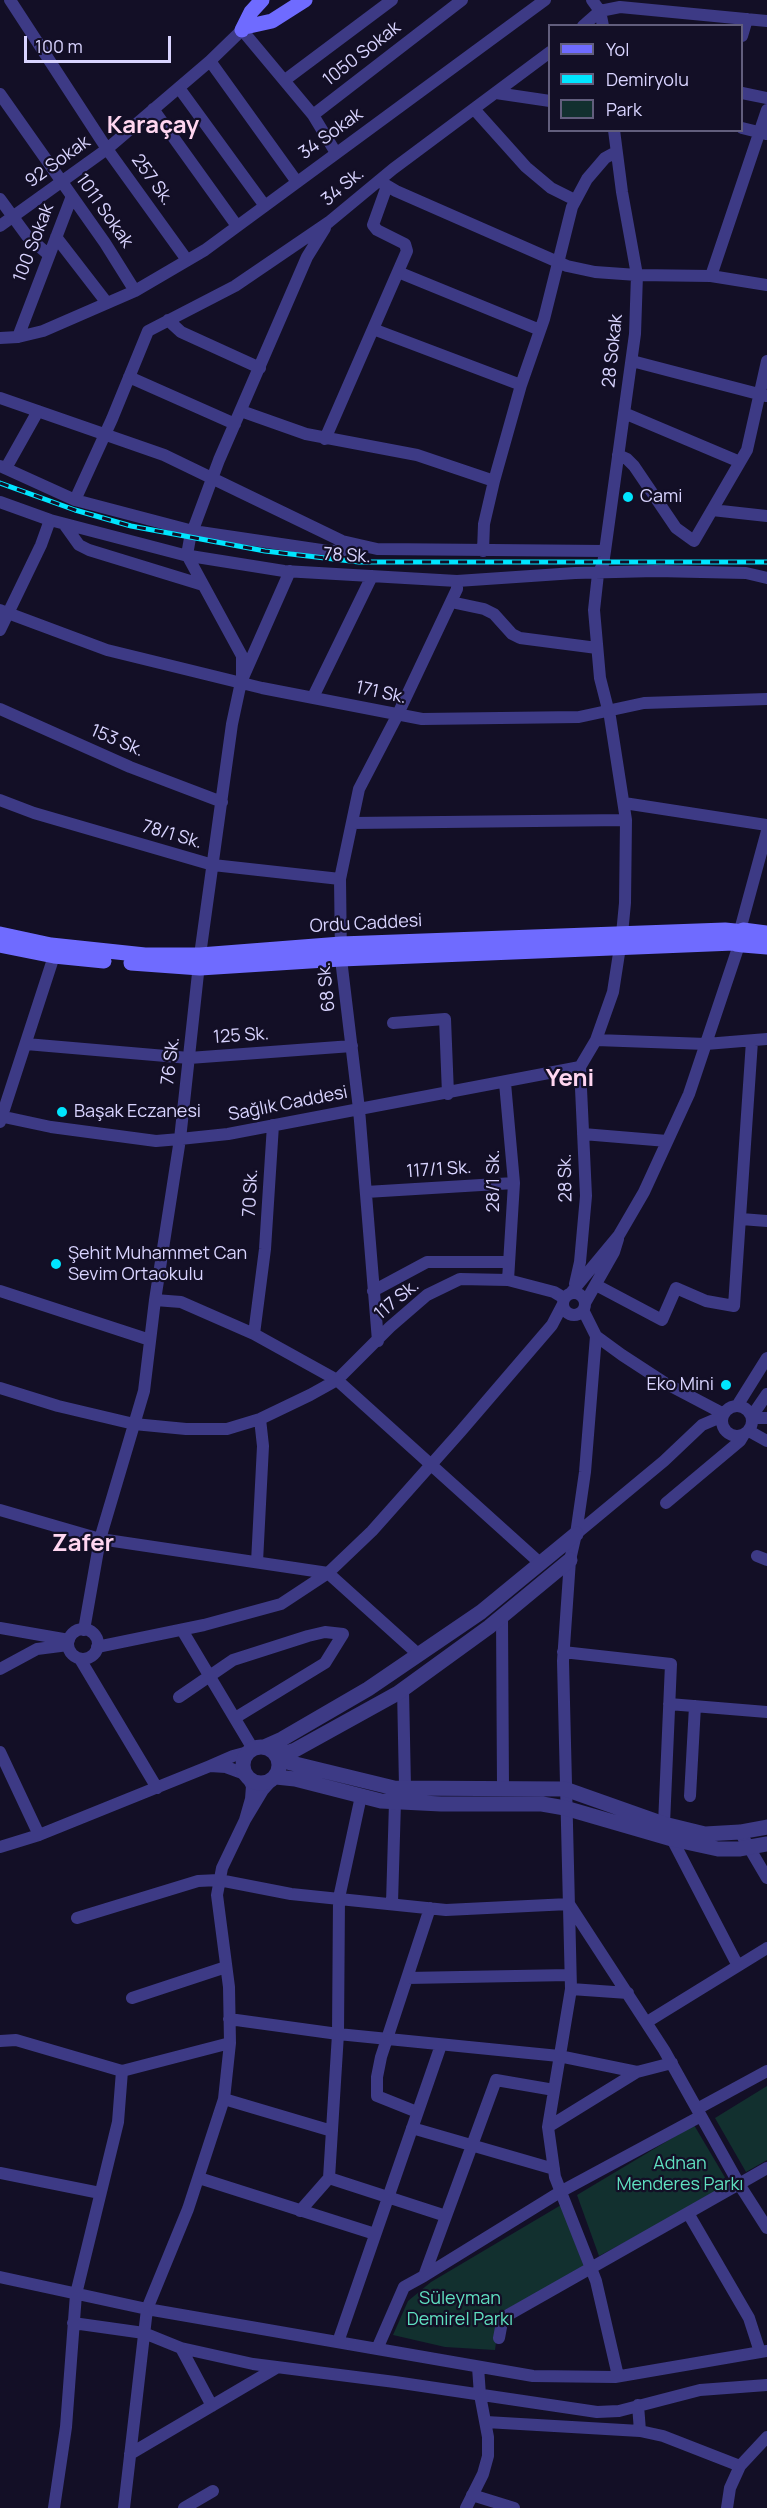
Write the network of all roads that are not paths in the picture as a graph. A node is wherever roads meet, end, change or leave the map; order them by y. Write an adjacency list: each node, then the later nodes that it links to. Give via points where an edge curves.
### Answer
1 (10, 0): 31 (street, 257 Sk.)
2 (262, 0): 13 (main road)
3 (305, 0): 13 (main road, via 272,21)
4 (392, 0): 17 (street)
5 (462, 0): 27 (street, 1050 Sokak)
6 (544, 0): 33 (street, 34 Sokak)
7 (592, 0): 8 (street)
8 (600, 11): 9 (street, via 620,7); 11 (street); 12 (street)
9 (747, 19): 10 (street); 14 (street)
10 (767, 21)
11 (585, 24)
12 (603, 24)
13 (244, 28): 16 (street, 92 Sokak); 17 (street)
14 (743, 30)
15 (548, 53): 19 (street, 34 Sk.)
16 (210, 61): 18 (street, 92 Sokak); 35 (street)
17 (285, 80): 27 (street)
18 (179, 88): 24 (street, 92 Sokak); 40 (street)
19 (496, 93): 23 (street); 25 (street, 34 Sk.)
20 (743, 93): 22 (street)
21 (0, 94): 34 (street, 1011 Sokak)
22 (767, 98)
23 (548, 101)
24 (153, 109): 31 (street, 92 Sokak); 44 (street)
25 (474, 109): 36 (street, 34 Sk.); 39 (street, via 526,167 551,188)
26 (767, 110): 30 (street)
27 (313, 115): 33 (street)
28 (743, 128): 30 (street)
29 (614, 132): 32 (street, 28 Sokak)
30 (763, 133): 51 (street)
31 (107, 149): 34 (street, 92 Sokak); 47 (street, 257 Sk.)
32 (615, 152): 39 (street, via 586,179); 50 (street, 28 Sokak)
33 (336, 153): 35 (street, 34 Sokak)
34 (60, 181): 37 (street, 1011 Sokak); 41 (street, 92 Sokak)
35 (297, 182): 40 (street, 34 Sokak)
36 (383, 184): 42 (street, 34 Sk.); 48 (street); 49 (street, via 372,225 406,246)
37 (72, 196): 45 (street, 100 Sokak); 53 (street, 1011 Sokak)
38 (0, 199): 41 (street)
39 (575, 200): 48 (street)
40 (265, 206): 44 (street, 34 Sokak)
41 (13, 217): 43 (street, 92 Sokak); 46 (street)
42 (329, 222): 55 (street, 34 Sk., via 235,286); 62 (street, via 307,257)
43 (0, 226)
44 (237, 226): 47 (street, 34 Sokak)
45 (56, 237): 46 (street, 100 Sokak); 54 (street)
46 (49, 255): 58 (street, 100 Sokak)
47 (187, 260): 53 (street, 34 Sokak)
48 (558, 262): 50 (street, via 595,272); 57 (street)
49 (398, 272): 56 (street); 57 (street)
50 (637, 275): 51 (street); 60 (street, 28 Sokak)
51 (711, 276): 52 (street)
52 (767, 285)
53 (135, 291): 54 (street, 34 Sokak)
54 (107, 303): 58 (street, 34 Sokak, via 44,331)
55 (168, 320): 62 (street, via 181,332); 63 (street, 34 Sk., via 148,331)
56 (373, 329): 64 (street); 72 (street)
57 (540, 330): 64 (street)
58 (18, 337): 59 (street, 34 Sokak)
59 (0, 338)
60 (632, 361): 65 (street); 69 (street, 28 Sokak)
61 (767, 361): 65 (street)
62 (260, 368): 68 (street)
63 (129, 377): 70 (street); 71 (street)
64 (521, 385): 77 (street)
65 (764, 395): 74 (street)
66 (0, 398): 67 (street)
67 (38, 411): 71 (street); 75 (street)
68 (240, 411): 70 (street); 72 (street)
69 (624, 412): 73 (street, 28 Sokak); 74 (street)
70 (235, 424): 76 (street)
71 (105, 435): 76 (street, via 164,455); 78 (street)
72 (325, 439): 77 (street, via 417,455)
73 (618, 454): 80 (street, via 634,466 676,528 688,538 694,541); 87 (street, 28 Sokak)
74 (740, 462): 80 (street)
75 (3, 467): 78 (street)
76 (212, 479): 84 (street); 85 (street, via 342,541)
77 (494, 481): 86 (street, via 484,524)
78 (75, 500): 84 (street)
79 (0, 502): 82 (street)
80 (712, 510): 81 (street)
81 (767, 516)
82 (50, 520): 83 (street, 78 Sk.); 96 (street, via 41,545)
83 (64, 524): 88 (street, 78 Sk.); 94 (street, via 88,550)
84 (193, 531): 85 (street, via 328,551); 88 (street)
85 (378, 549): 86 (street)
86 (483, 551): 87 (street)
87 (605, 551): 90 (street, 28 Sokak)
88 (187, 555): 89 (street, 78 Sk.); 94 (street)
89 (290, 571): 91 (street, 78 Sk.); 99 (street, 76 Sk.)
90 (598, 574): 92 (street, 78 Sk., via 746,573); 93 (street, 78 Sk.); 98 (street, 28 Sokak, via 594,610)
91 (372, 576): 93 (street, 78 Sk.); 100 (street)
92 (767, 578)
93 (457, 581): 95 (street, 68 Sk.)
94 (203, 585): 99 (street, via 242,656)
95 (451, 602): 98 (street, via 494,614 520,638); 104 (street, 68 Sk.)
96 (4, 612): 97 (street); 99 (street, 171 Sk., via 107,650)
97 (0, 630)
98 (597, 648): 103 (street, 28 Sokak)
99 (241, 682): 100 (street, 171 Sk.); 106 (street, 76 Sk.)
100 (313, 697): 104 (street, 171 Sk.)
101 (767, 699): 103 (street, 171 Sk., via 645,703)
102 (0, 709): 106 (street, 153 Sk., via 130,767)
103 (608, 710): 104 (street, 171 Sk., via 579,717); 107 (street, 28 Sokak)
104 (397, 716): 109 (street, 68 Sk., via 359,789)
105 (0, 800): 112 (street, 78/1 Sk.)
106 (222, 802): 112 (street, 76 Sk.)
107 (624, 803): 108 (street, 28 Sokak); 110 (street)
108 (626, 820): 109 (street); 117 (street, 28 Sokak)
109 (352, 823): 113 (street, 68 Sk.)
110 (767, 825)
111 (767, 831): 116 (street)
112 (213, 865): 113 (street, 78/1 Sk.); 122 (street, 76 Sk.)
113 (340, 879): 120 (street, 68 Sk.)
114 (767, 933): 116 (main road, Ordu Caddesi)
115 (0, 934): 122 (main road, Ordu Caddesi)
116 (739, 937): 117 (main road, Ordu Caddesi); 119 (main road, Ordu Caddesi); 128 (street)
117 (621, 941): 120 (main road, Ordu Caddesi); 125 (street, 28 Sokak, via 613,992)
118 (0, 945): 121 (main road, Ordu Caddesi)
119 (767, 947)
120 (341, 951): 122 (main road, Ordu Caddesi); 129 (street, 68 Sk.)
121 (54, 956): 122 (main road, Ordu Caddesi); 127 (street)
122 (200, 962): 130 (street, 76 Sk.)
123 (393, 1023): 133 (street, via 446,1019)
124 (767, 1039): 126 (street)
125 (596, 1040): 128 (street); 131 (street, 28 Sokak)
126 (752, 1041): 128 (street); 142 (street)
127 (26, 1044): 130 (street, 125 Sk.); 135 (street)
128 (706, 1044): 139 (street)
129 (352, 1046): 130 (street, 125 Sk.); 134 (street, 68 Sk.)
130 (189, 1059): 138 (street, 76 Sk.)
131 (580, 1067): 132 (street, Sağlık Caddesi); 137 (street, 28 Sk.)
132 (505, 1083): 133 (street, Sağlık Caddesi); 140 (street, 28/1 Sk.)
133 (448, 1094): 134 (street, Sağlık Caddesi)
134 (359, 1109): 136 (street, Sağlık Caddesi); 141 (street, 68 Sk.)
135 (1, 1118): 138 (street, Sağlık Caddesi, via 144,1140)
136 (273, 1125): 138 (street, Sağlık Caddesi); 153 (street, 70 Sk., via 266,1249)
137 (583, 1134): 139 (street); 151 (street, 28 Sk., via 586,1196)
138 (180, 1139): 150 (street, 76 Sk.)
139 (667, 1141): 144 (street)
140 (514, 1183): 141 (street, 117/1 Sk.); 145 (street, 28/1 Sk.)
141 (366, 1192): 149 (street, 68 Sk.)
142 (741, 1219): 143 (street); 147 (street, via 734,1306 706,1301 676,1288 662,1320)
143 (767, 1221)
144 (619, 1235): 147 (street); 151 (street)
145 (509, 1262): 146 (street, 28/1 Sk.); 149 (street, via 427,1262)
146 (508, 1280): 151 (street, 117 Sk., via 554,1292); 155 (street, 117 Sk., via 460,1280 427,1295)
147 (596, 1285): 151 (street)
148 (0, 1291): 154 (street)
149 (373, 1291): 155 (street, 68 Sk.)
150 (155, 1300): 153 (street, via 182,1302); 154 (street, 76 Sk.)
151 (573, 1303): 152 (street, 117 Sk.); 168 (street)
152 (594, 1332): 161 (street, 117 Sk., via 665,1383); 171 (street, via 585,1472)
153 (254, 1334): 157 (street)
154 (150, 1340): 164 (street, 76 Sk., via 144,1391)
155 (378, 1341): 157 (street, 117 Sk.)
156 (767, 1358): 160 (street)
157 (336, 1380): 163 (street, 117 Sk.); 168 (street)
158 (0, 1388): 164 (street, 117 Sk.)
159 (767, 1394): 165 (street)
160 (737, 1406): 161 (street); 165 (street, via 745,1408)
161 (723, 1415): 165 (street, via 722,1424 735,1437); 171 (street, via 702,1425)
162 (767, 1418): 165 (street)
163 (260, 1419): 164 (street, 117 Sk., via 227,1429); 174 (street, via 263,1446)
164 (134, 1424): 172 (street, 76 Sk.)
165 (749, 1426): 166 (street); 167 (street); 169 (street, via 740,1441)
166 (767, 1429)
167 (767, 1441)
168 (432, 1464): 175 (street); 176 (street)
169 (666, 1503)
170 (0, 1510): 172 (street)
171 (576, 1534): 173 (street); 175 (street)
172 (100, 1539): 174 (street); 179 (street, 76 Sk.)
173 (570, 1560): 177 (street); 183 (street)
174 (257, 1562): 176 (street)
175 (540, 1563): 184 (street, via 481,1612)
176 (328, 1573): 180 (street, via 281,1604); 184 (street)
177 (502, 1616): 186 (street); 202 (street)
178 (0, 1628): 181 (street)
179 (84, 1630): 181 (street, via 75,1632); 182 (street, via 93,1634)
180 (182, 1630): 182 (street); 188 (street)
181 (68, 1642): 185 (street, via 71,1654); 187 (street, via 38,1648)
182 (97, 1647): 185 (street, via 89,1658)
183 (563, 1652): 191 (street, via 670,1664); 203 (street)
184 (419, 1655): 186 (street); 196 (street)
185 (80, 1659): 201 (street)
186 (433, 1668): 189 (street)
187 (0, 1670)
188 (209, 1675): 190 (street); 194 (street); 194 (street, via 233,1660 297,1639 325,1632 343,1634 325,1663)
189 (403, 1689): 196 (street, via 295,1750); 200 (street)
190 (179, 1697)
191 (669, 1704): 192 (street); 209 (street)
192 (695, 1706): 193 (street); 205 (street)
193 (767, 1712)
194 (235, 1718): 196 (street)
195 (0, 1752): 212 (street)
196 (264, 1753): 197 (street, via 233,1756); 198 (street, via 243,1762); 199 (street, via 279,1771); 200 (street, via 366,1782)
197 (210, 1766): 198 (street, via 226,1767); 201 (street)
198 (247, 1776): 199 (street, via 259,1784); 208 (street, via 252,1786)
199 (273, 1779): 204 (street, via 295,1779); 208 (street)
200 (405, 1787): 202 (street)
201 (157, 1788): 212 (street)
202 (503, 1788): 203 (street)
203 (565, 1789): 207 (street); 209 (street)
204 (361, 1796): 206 (street); 219 (street)
205 (690, 1796)
206 (394, 1802): 207 (street, via 542,1804); 220 (street)
207 (565, 1808): 213 (street); 221 (street)
208 (245, 1821): 218 (street)
209 (664, 1824): 211 (street, via 705,1834)
210 (767, 1827): 211 (street)
211 (740, 1832): 216 (street)
212 (39, 1835): 215 (street)
213 (672, 1839): 216 (street, via 718,1849); 225 (street)
214 (767, 1844): 216 (street)
215 (0, 1846)
216 (749, 1848): 217 (street)
217 (767, 1878)
218 (219, 1880): 219 (street, via 291,1894); 223 (street, via 198,1881); 226 (street, via 217,1895)
219 (339, 1898): 220 (street); 234 (street)
220 (392, 1903): 222 (street)
221 (569, 1904): 222 (street); 227 (street); 230 (street)
222 (430, 1908): 228 (street)
223 (77, 1918)
224 (767, 1948): 225 (street)
225 (738, 1966): 233 (street)
226 (226, 1967): 231 (street); 232 (street)
227 (570, 1975): 228 (street); 229 (street)
228 (407, 1978): 235 (street)
229 (571, 1989): 230 (street); 239 (street)
230 (628, 1994): 233 (street)
231 (132, 1998)
232 (229, 2019): 234 (street); 237 (street)
233 (647, 2022): 240 (street)
234 (338, 2034): 235 (street); 250 (street)
235 (387, 2039): 238 (street); 246 (street, via 377,2077 377,2096)
236 (0, 2041): 241 (street, via 16,2040)
237 (230, 2043): 241 (street); 245 (street)
238 (441, 2045): 239 (street); 246 (street)
239 (560, 2056): 243 (street); 244 (street)
240 (672, 2063): 243 (street); 247 (street)
241 (122, 2071): 259 (street, via 118,2122)
242 (767, 2071): 247 (street)
243 (637, 2072): 248 (street)
244 (554, 2090): 248 (street); 251 (street, via 496,2080)
245 (224, 2099): 250 (street); 255 (street)
246 (417, 2112): 249 (street)
247 (699, 2112): 257 (street); 258 (street)
248 (548, 2127): 253 (street)
249 (412, 2128): 251 (street); 260 (street)
250 (332, 2131): 256 (street)
251 (471, 2147): 253 (street); 263 (street)
252 (767, 2168): 257 (street)
253 (554, 2169): 258 (street)
254 (0, 2173): 259 (street)
255 (199, 2178): 261 (street); 270 (street)
256 (329, 2178): 260 (street); 261 (street)
257 (739, 2184): 262 (street); 264 (street)
258 (560, 2192): 266 (street); 267 (street)
259 (100, 2193): 269 (street)
260 (388, 2197): 263 (street); 265 (street)
261 (300, 2211): 265 (street)
262 (688, 2213): 266 (street); 277 (street, via 749,2318)
263 (446, 2216): 267 (street)
264 (767, 2228)
265 (375, 2234): 274 (street)
266 (591, 2268): 273 (street, via 508,2315 502,2322); 280 (street)
267 (424, 2276): 276 (street, via 404,2287)
268 (0, 2277): 269 (street)
269 (76, 2294): 270 (street); 271 (street)
270 (147, 2309): 272 (street); 274 (street)
271 (74, 2323): 272 (street); 292 (street, via 66,2427)
272 (144, 2333): 275 (street); 288 (street)
273 (499, 2338)
274 (338, 2342): 276 (street)
275 (181, 2348): 278 (street); 284 (street)
276 (377, 2349): 279 (street)
277 (764, 2352): 280 (street)
278 (276, 2367): 282 (street); 284 (street)
279 (478, 2367): 280 (street, via 533,2376); 282 (street)
280 (618, 2376)
281 (767, 2385): 283 (street, via 700,2390)
282 (480, 2395): 283 (street, via 597,2412); 285 (street)
283 (638, 2405): 286 (street)
284 (212, 2406): 288 (street)
285 (486, 2422): 286 (street); 291 (street, via 486,2465)
286 (640, 2431): 289 (street)
287 (767, 2437): 289 (street)
288 (130, 2454): 293 (street)
289 (740, 2466): 297 (street, via 730,2488)
290 (213, 2491): 294 (street)
291 (472, 2495): 295 (street); 296 (street)
292 (54, 2508)
293 (124, 2508)
294 (184, 2508)
295 (465, 2508)
296 (514, 2508)
297 (727, 2508)

